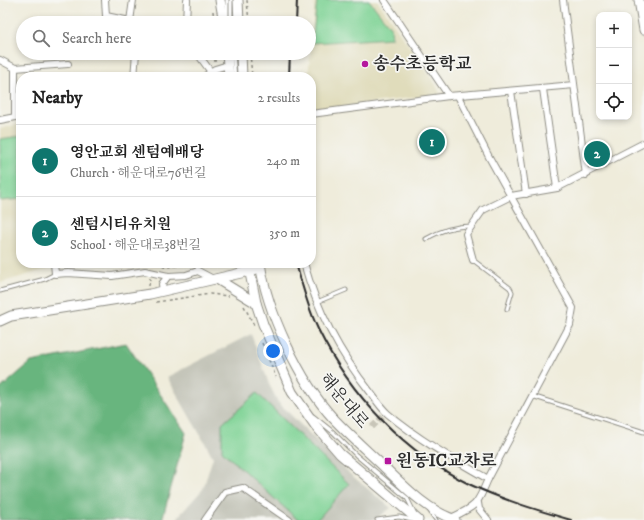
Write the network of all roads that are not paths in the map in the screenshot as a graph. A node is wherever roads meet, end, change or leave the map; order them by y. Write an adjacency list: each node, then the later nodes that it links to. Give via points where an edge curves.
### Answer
1 (105, 0): 11 (street)
2 (133, 0): 12 (street)
3 (187, 0): 13 (street)
4 (220, 0): 14 (main road)
5 (227, 0): 15 (lane)
6 (231, 0): 16 (lane)
7 (238, 0): 17 (main road)
8 (384, 0): 37 (street)
9 (563, 0): 34 (street)
10 (639, 0): 18 (main road)
11 (106, 16)
12 (132, 16)
13 (186, 16)
14 (223, 16)
15 (227, 16)
16 (231, 16)
17 (239, 16)
18 (644, 30)
19 (0, 60): 27 (street)
20 (135, 60): 29 (street)
21 (203, 60): 28 (street)
22 (228, 60): 26 (main road)
23 (234, 60): 31 (lane)
24 (241, 60): 32 (main road)
25 (68, 64): 27 (street)
26 (228, 65): 28 (street); 30 (main road)
27 (15, 68): 33 (street)
28 (213, 71)
29 (134, 72)
30 (229, 72)
31 (235, 72)
32 (242, 72)
33 (16, 84)
34 (574, 85): 35 (street); 43 (street)
35 (543, 89): 36 (street); 44 (street)
36 (511, 92): 38 (street); 45 (street)
37 (449, 96): 38 (street); 39 (street)
38 (458, 96): 46 (street)
39 (316, 113)
40 (16, 116): 41 (street)
41 (0, 120)
42 (644, 144): 43 (street)
43 (586, 174): 44 (street)
44 (557, 188): 45 (street)
45 (526, 194): 46 (street)
46 (511, 196): 47 (street, via 483,210); 68 (street, via 573,308 570,325)
47 (472, 226): 48 (lane, via 440,231); 49 (street, via 466,234)
48 (426, 239)
49 (473, 260): 66 (lane, via 510,288 512,292)
50 (54, 268): 58 (street)
51 (195, 268): 59 (street, via 186,275)
52 (200, 268): 60 (street)
53 (245, 268): 60 (main road)
54 (248, 268): 65 (main road, 해운대로)
55 (262, 268): 72 (main road, 해운대로, via 275,317 290,352 310,387 332,417)
56 (305, 268): 64 (street)
57 (156, 273): 58 (street, via 145,271 112,276); 59 (street); 61 (street)
58 (55, 274): 63 (lane)
59 (168, 276): 61 (street)
60 (215, 279): 61 (main road); 65 (main road)
61 (162, 288): 67 (main road, via 11,316)
62 (346, 290): 64 (lane)
63 (0, 291)
64 (317, 302): 70 (street, via 346,359 387,413 427,444)
65 (256, 303): 78 (main road, 해운대로, via 292,392 315,424 340,454)
66 (507, 309)
67 (0, 321)
68 (532, 396): 69 (lane); 70 (street)
69 (644, 432)
70 (488, 479): 71 (street)
71 (478, 503): 73 (street); 80 (street, via 479,509)
72 (427, 507): 73 (main road, 해운대로); 78 (main road); 79 (lane)
73 (453, 519)
74 (205, 520): 75 (street, via 226,492 243,488)
75 (289, 520)
76 (378, 520): 77 (lane, via 399,517)
77 (412, 520)
78 (419, 520)
79 (436, 520)
80 (488, 520)

